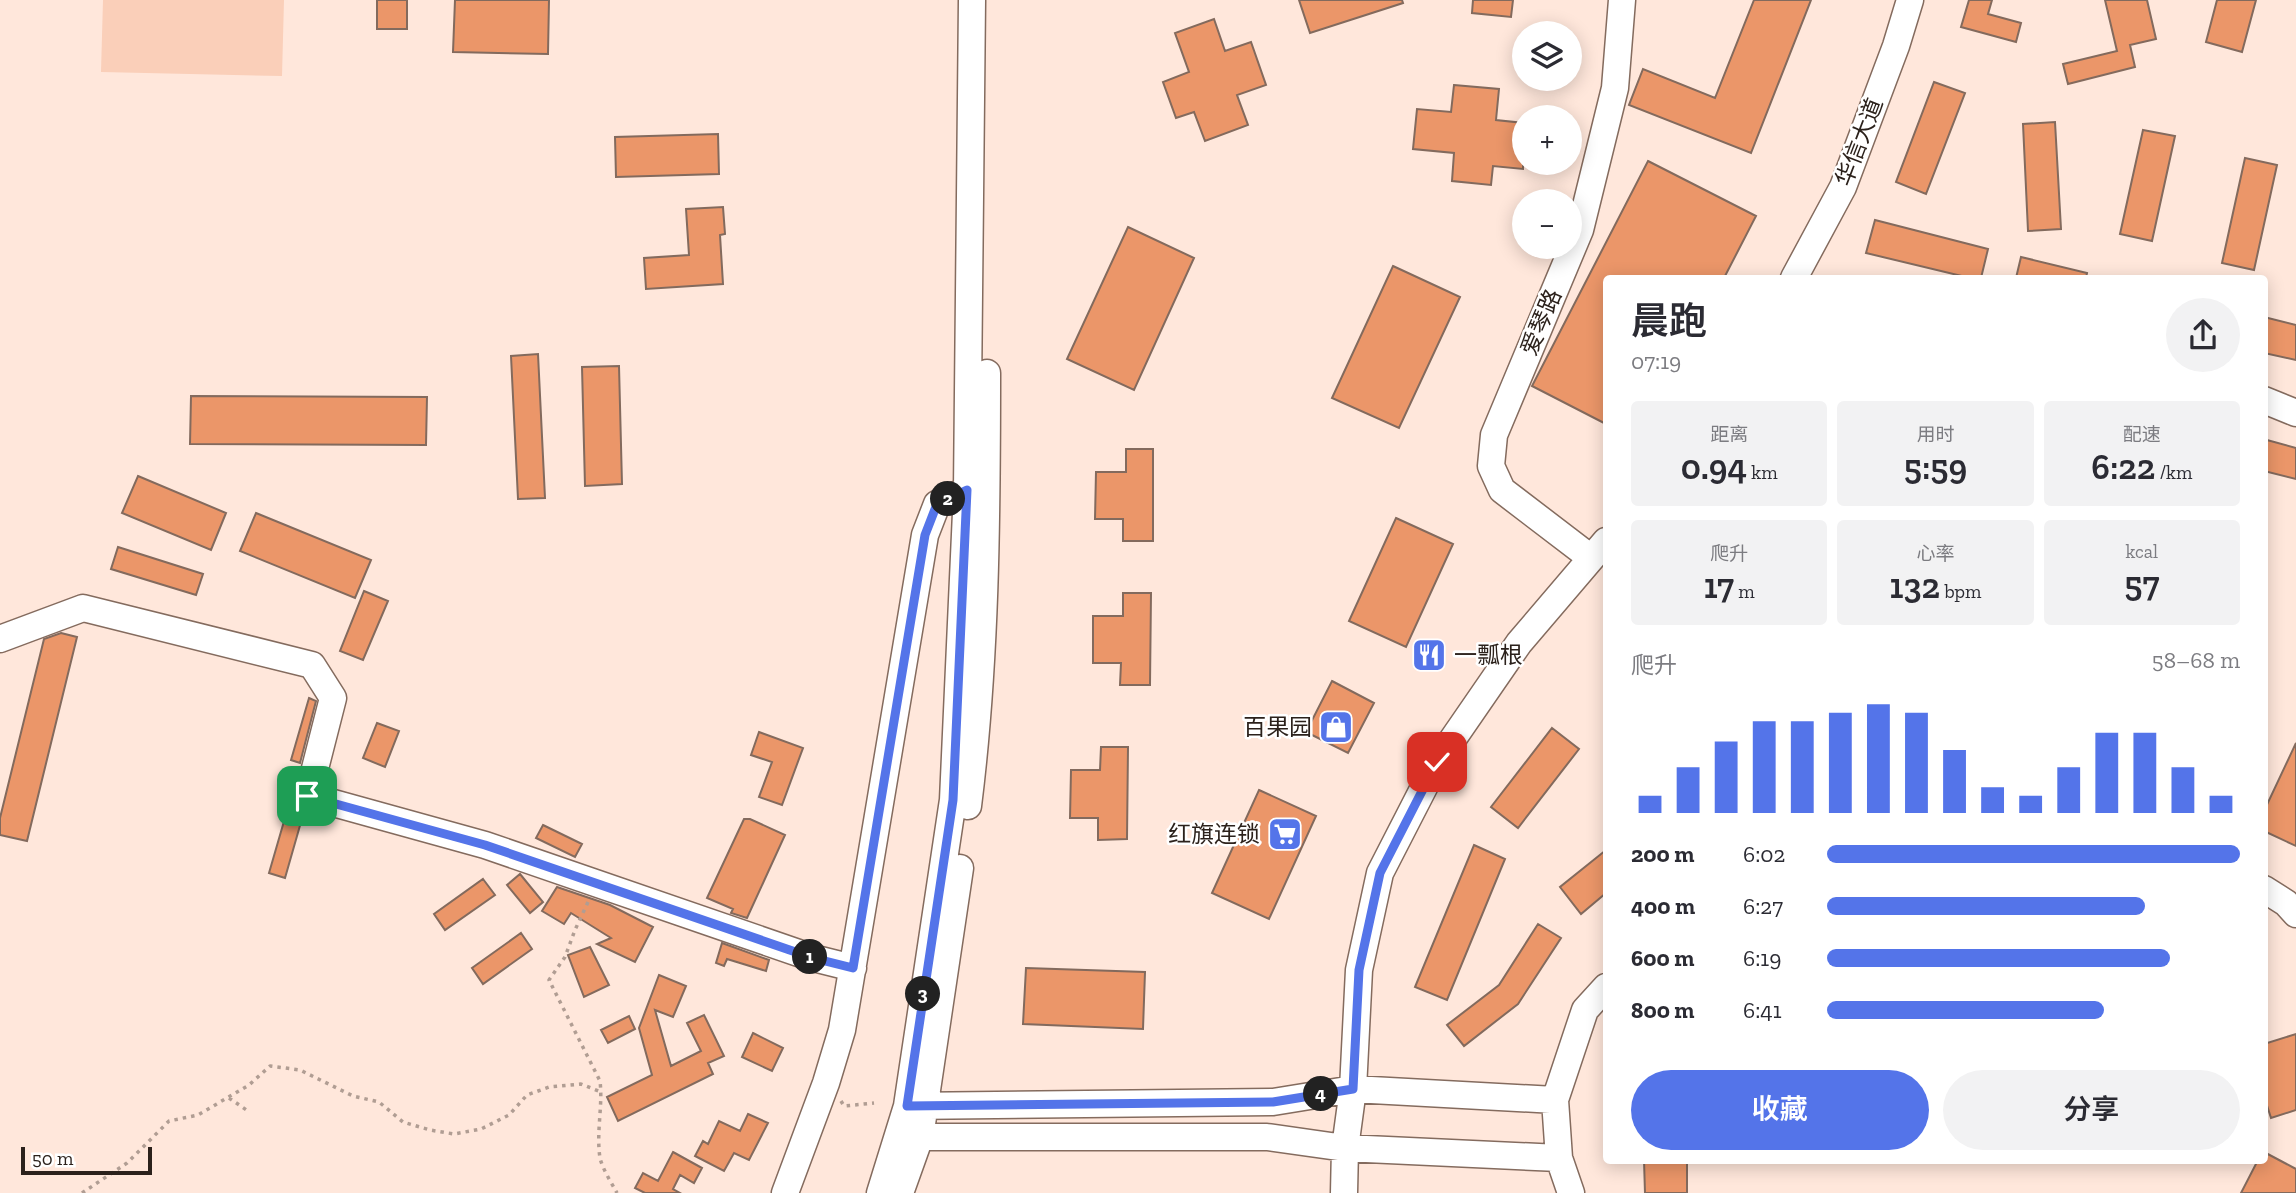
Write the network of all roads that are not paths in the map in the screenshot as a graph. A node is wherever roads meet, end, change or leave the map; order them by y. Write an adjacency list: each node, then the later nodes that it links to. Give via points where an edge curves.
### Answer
1 (972, 0): 8 (street)
2 (990, 0): 17 (street, via 987,493 978,728 951,940)
3 (1622, 0): 9 (street, 爱琴路, via 1615,88 1580,230 1494,435 1491,466 1502,490)
4 (1910, 0): 5 (street, 华信大道, via 1843,187)
5 (1803, 275)
6 (2268, 402): 7 (street)
7 (2296, 413)
8 (967, 490): 13 (street, via 937,504 925,535); 17 (street, via 953,800)
9 (1599, 550): 15 (street, via 1519,643 1437,762 1380,873 1359,970)
10 (0, 639): 13 (street, via 83,608 312,665 333,698 307,796 485,845)
11 (2268, 892): 12 (street)
12 (2296, 914)
13 (853, 968): 21 (street, via 826,1083)
14 (1603, 990): 16 (street, via 1585,1010)
15 (1353, 1089): 16 (street); 17 (street, via 1273,1102); 19 (street)
16 (1555, 1100): 20 (street)
17 (916, 1106): 18 (street)
18 (909, 1137): 19 (street, via 1266,1137); 22 (street); 23 (street)
19 (1345, 1147): 20 (street); 24 (street)
20 (1559, 1158): 25 (street)
21 (785, 1193)
22 (880, 1193)
23 (901, 1193)
24 (1344, 1193)
25 (1571, 1193)

